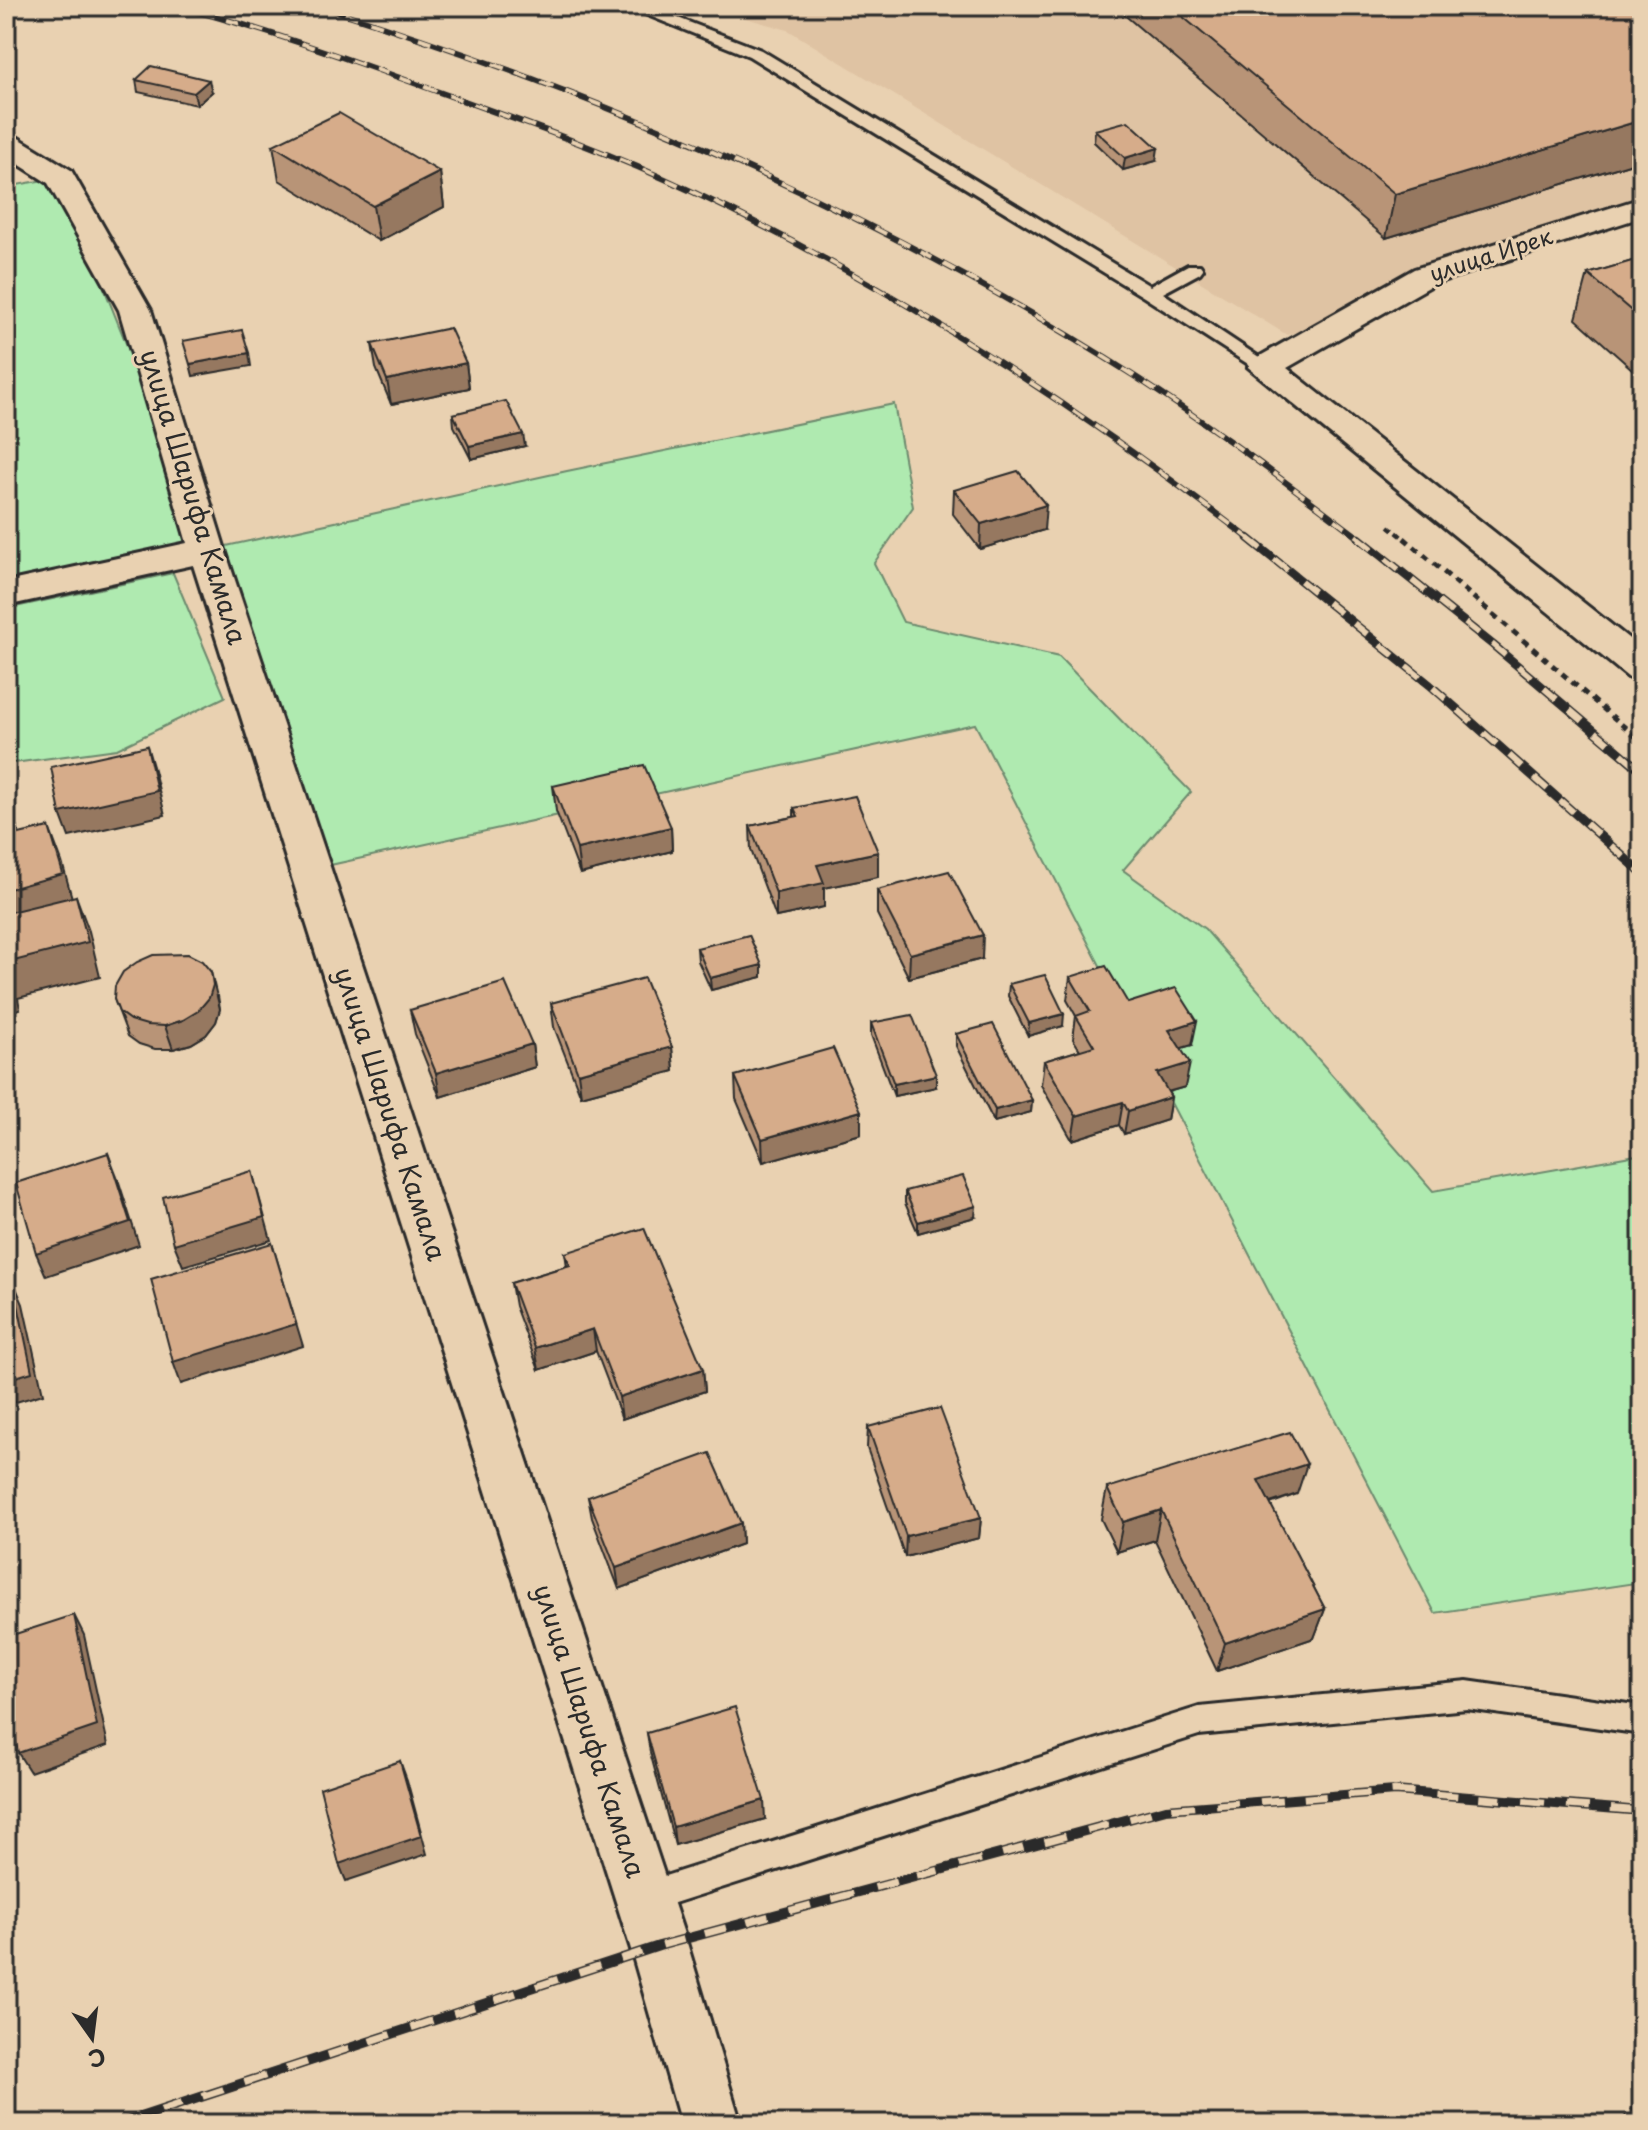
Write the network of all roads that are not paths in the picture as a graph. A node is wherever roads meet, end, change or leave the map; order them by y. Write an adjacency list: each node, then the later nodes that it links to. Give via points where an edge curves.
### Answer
1 (633, 6): 5 (lane, via 755,53)
2 (6, 143): 7 (street, улица Шарифа Камала, via 60,177 135,310)
3 (1642, 207): 6 (street, улица Ирек, via 1425,276)
4 (1194, 269): 5 (lane)
5 (1150, 293): 6 (lane)
6 (1265, 367): 9 (street)
7 (207, 550): 8 (street); 11 (street, улица Шарифа Камала)
8 (6, 594)
9 (1642, 669)
10 (1642, 1720): 11 (lane, via 1467,1695 1199,1721)
11 (643, 1898): 12 (street, улица Шарифа Камала)
12 (711, 2124)

